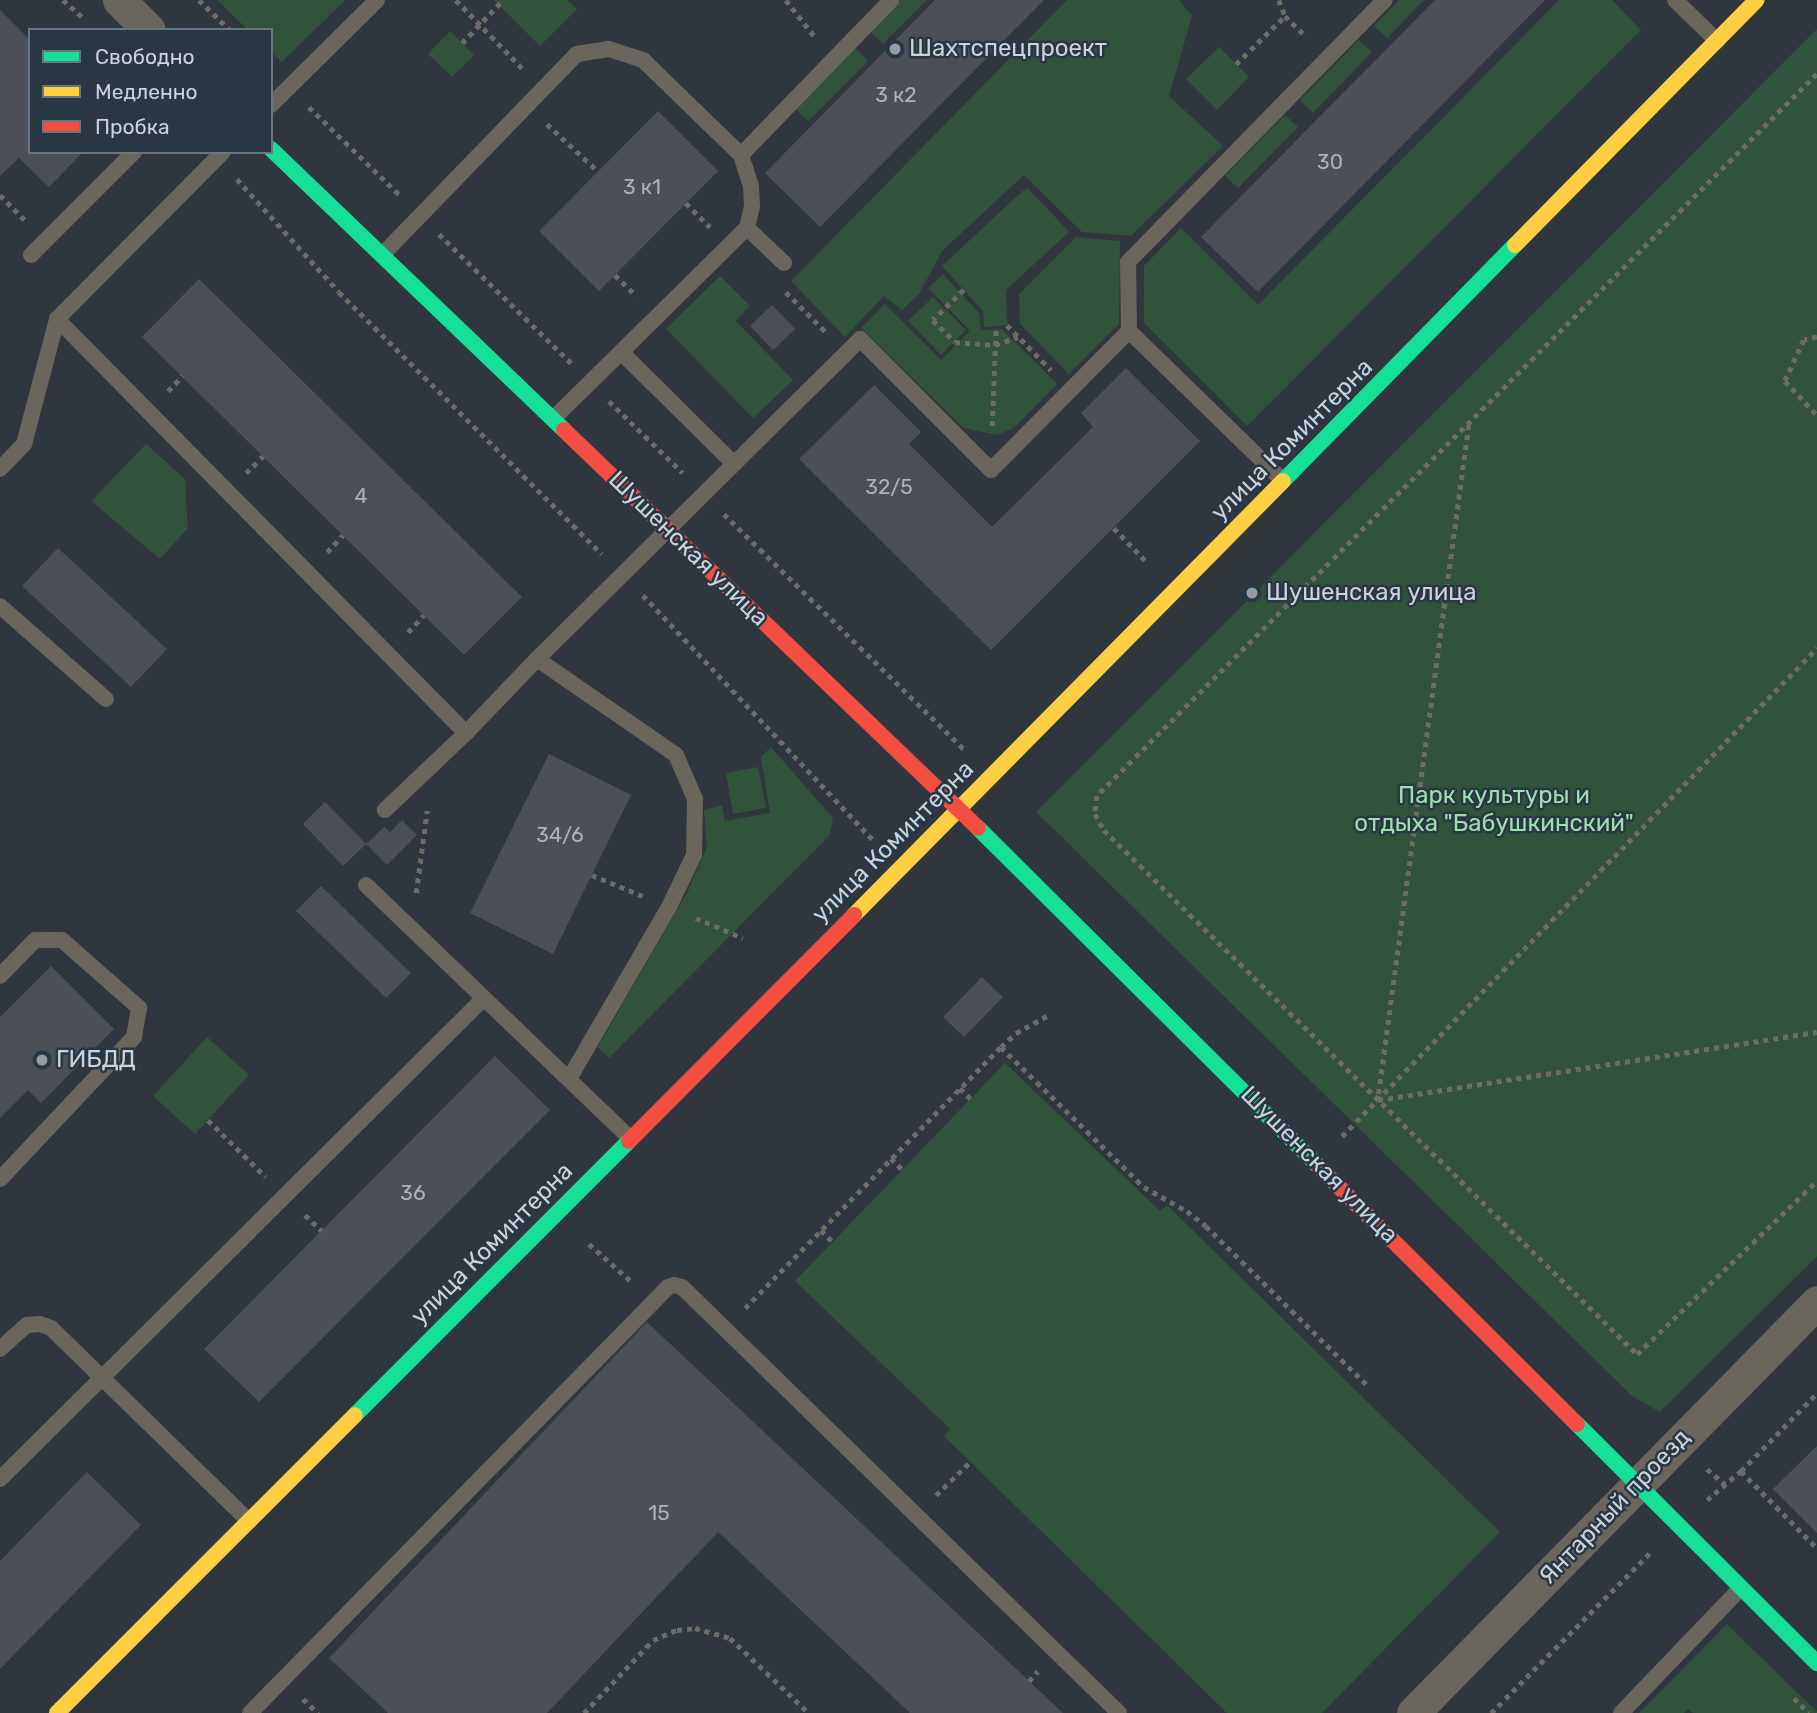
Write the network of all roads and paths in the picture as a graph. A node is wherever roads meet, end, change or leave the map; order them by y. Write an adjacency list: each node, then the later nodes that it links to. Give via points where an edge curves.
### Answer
1 (63, 0): 14 (path)
2 (119, 0): 16 (street)
3 (200, 0): 17 (path)
4 (377, 0): 24 (lane)
5 (456, 0): 15 (path)
6 (503, 0): 15 (path)
7 (786, 0): 21 (path)
8 (891, 0): 21 (lane)
9 (1279, 0): 13 (path)
10 (1385, 0): 20 (lane)
11 (1675, 0): 18 (lane)
12 (1757, 0): 18 (street, улица Коминтерна)
13 (1285, 16): 20 (path); 22 (path)
14 (88, 22)
15 (481, 25): 19 (path); 25 (path)
16 (147, 28)
17 (228, 28)
18 (1717, 41): 60 (street, улица Коминтерна)
19 (462, 43)
20 (1328, 58): 44 (lane, via 1128,262)
21 (833, 60): 31 (lane)
22 (1236, 64)
23 (1817, 74): 55 (path)
24 (289, 87): 26 (lane); 33 (path)
25 (544, 89): 27 (lane); 31 (lane, via 577,54 609,49 632,56 643,60)
26 (273, 103)
27 (527, 106): 32 (path); 37 (lane)
28 (273, 151): 37 (street, Шушенская улица)
29 (132, 154): 36 (lane)
30 (220, 155): 41 (lane); 65 (path, via 339,292)
31 (741, 155): 34 (lane, via 751,186)
32 (598, 171)
33 (408, 204)
34 (747, 228): 38 (lane); 48 (lane)
35 (438, 233): 50 (path)
36 (31, 255)
37 (382, 255): 54 (street, Шушенская улица)
38 (784, 263)
39 (778, 284): 49 (path)
40 (964, 290): 47 (path, via 933,320 955,342)
41 (57, 319): 57 (lane, via 24,444); 70 (lane)
42 (1007, 325): 45 (path)
43 (996, 326): 47 (path)
44 (1129, 331): 51 (lane); 60 (lane)
45 (1018, 337): 47 (path); 51 (path)
46 (1817, 337): 53 (path, via 1804,340 1785,381)
47 (995, 345): 58 (path)
48 (621, 352): 54 (lane); 56 (lane)
49 (846, 353): 56 (lane); 58 (lane, via 860,339)
50 (576, 369)
51 (1071, 390): 58 (lane)
52 (606, 398): 59 (path)
53 (1817, 415)
54 (553, 419): 63 (street, Шушенская улица)
55 (1469, 424): 86 (path); 86 (path, via 1097,796 1095,814 1104,830)
56 (734, 464): 63 (lane)
57 (0, 468)
58 (991, 470)
59 (685, 475)
60 (1283, 481): 73 (street, улица Коминтерна)
61 (715, 504): 71 (path)
62 (1114, 528): 64 (path)
63 (668, 531): 65 (lane); 73 (street, Шушенская улица)
64 (1146, 561)
65 (623, 574): 68 (lane); 75 (path)
66 (0, 606): 69 (lane)
67 (1817, 648): 86 (path)
68 (537, 659): 70 (lane); 83 (lane, via 676,755 695,799 694,855 669,907)
69 (106, 699)
70 (466, 733): 72 (lane)
71 (962, 747)
72 (433, 763): 74 (lane); 77 (path)
73 (959, 809): 87 (street, улица Коминтерна); 89 (street, Шушенская улица)
74 (384, 810)
75 (857, 824)
76 (366, 885): 77 (lane)
77 (412, 928): 79 (lane)
78 (0, 976): 91 (lane, via 35,940 62,940 139,1008 134,1037)
79 (484, 998): 83 (lane); 100 (lane)
80 (1047, 1016): 82 (path)
81 (1817, 1032): 86 (path)
82 (1001, 1047): 84 (path); 101 (path, via 1144,1187 1206,1226)
83 (569, 1079): 87 (lane)
84 (960, 1088): 85 (path); 88 (path)
85 (971, 1099)
86 (1378, 1101): 89 (path); 92 (path, via 1637,1354)
87 (630, 1138): 111 (street, улица Коминтерна)
88 (891, 1158): 90 (path); 93 (path)
89 (1317, 1162): 108 (street, Шушенская улица)
90 (903, 1170)
91 (0, 1179)
92 (1817, 1181)
93 (821, 1230): 94 (path); 98 (path)
94 (833, 1242)
95 (589, 1244): 96 (path)
96 (653, 1302): 98 (lane, via 668,1287 678,1285); 118 (lane)
97 (1817, 1302): 108 (street, Янтарный проезд)
98 (724, 1329): 110 (lane)
99 (0, 1349): 100 (lane, via 27,1325 40,1324 58,1333)
100 (102, 1377): 106 (lane); 111 (lane)
101 (1369, 1387)
102 (1817, 1393): 105 (path)
103 (970, 1462): 110 (path)
104 (1700, 1463): 107 (path)
105 (1741, 1471): 107 (path); 113 (path)
106 (0, 1479)
107 (1725, 1484): 109 (path)
108 (1637, 1485): 114 (street, Шушенская улица); 121 (street, Янтарный проезд)
109 (1702, 1504)
110 (915, 1515): 120 (lane)
111 (249, 1521): 117 (street, улица Коминтерна)
112 (1657, 1547): 122 (path)
113 (1817, 1548)
114 (1741, 1588): 115 (street, Шушенская улица); 123 (lane)
115 (1817, 1663)
116 (588, 1712): 119 (path, via 653,1640 695,1628 730,1638)
117 (57, 1713)
118 (250, 1713)
119 (809, 1713)
120 (1119, 1713)
121 (1413, 1713)
122 (1491, 1713)
123 (1621, 1713)

